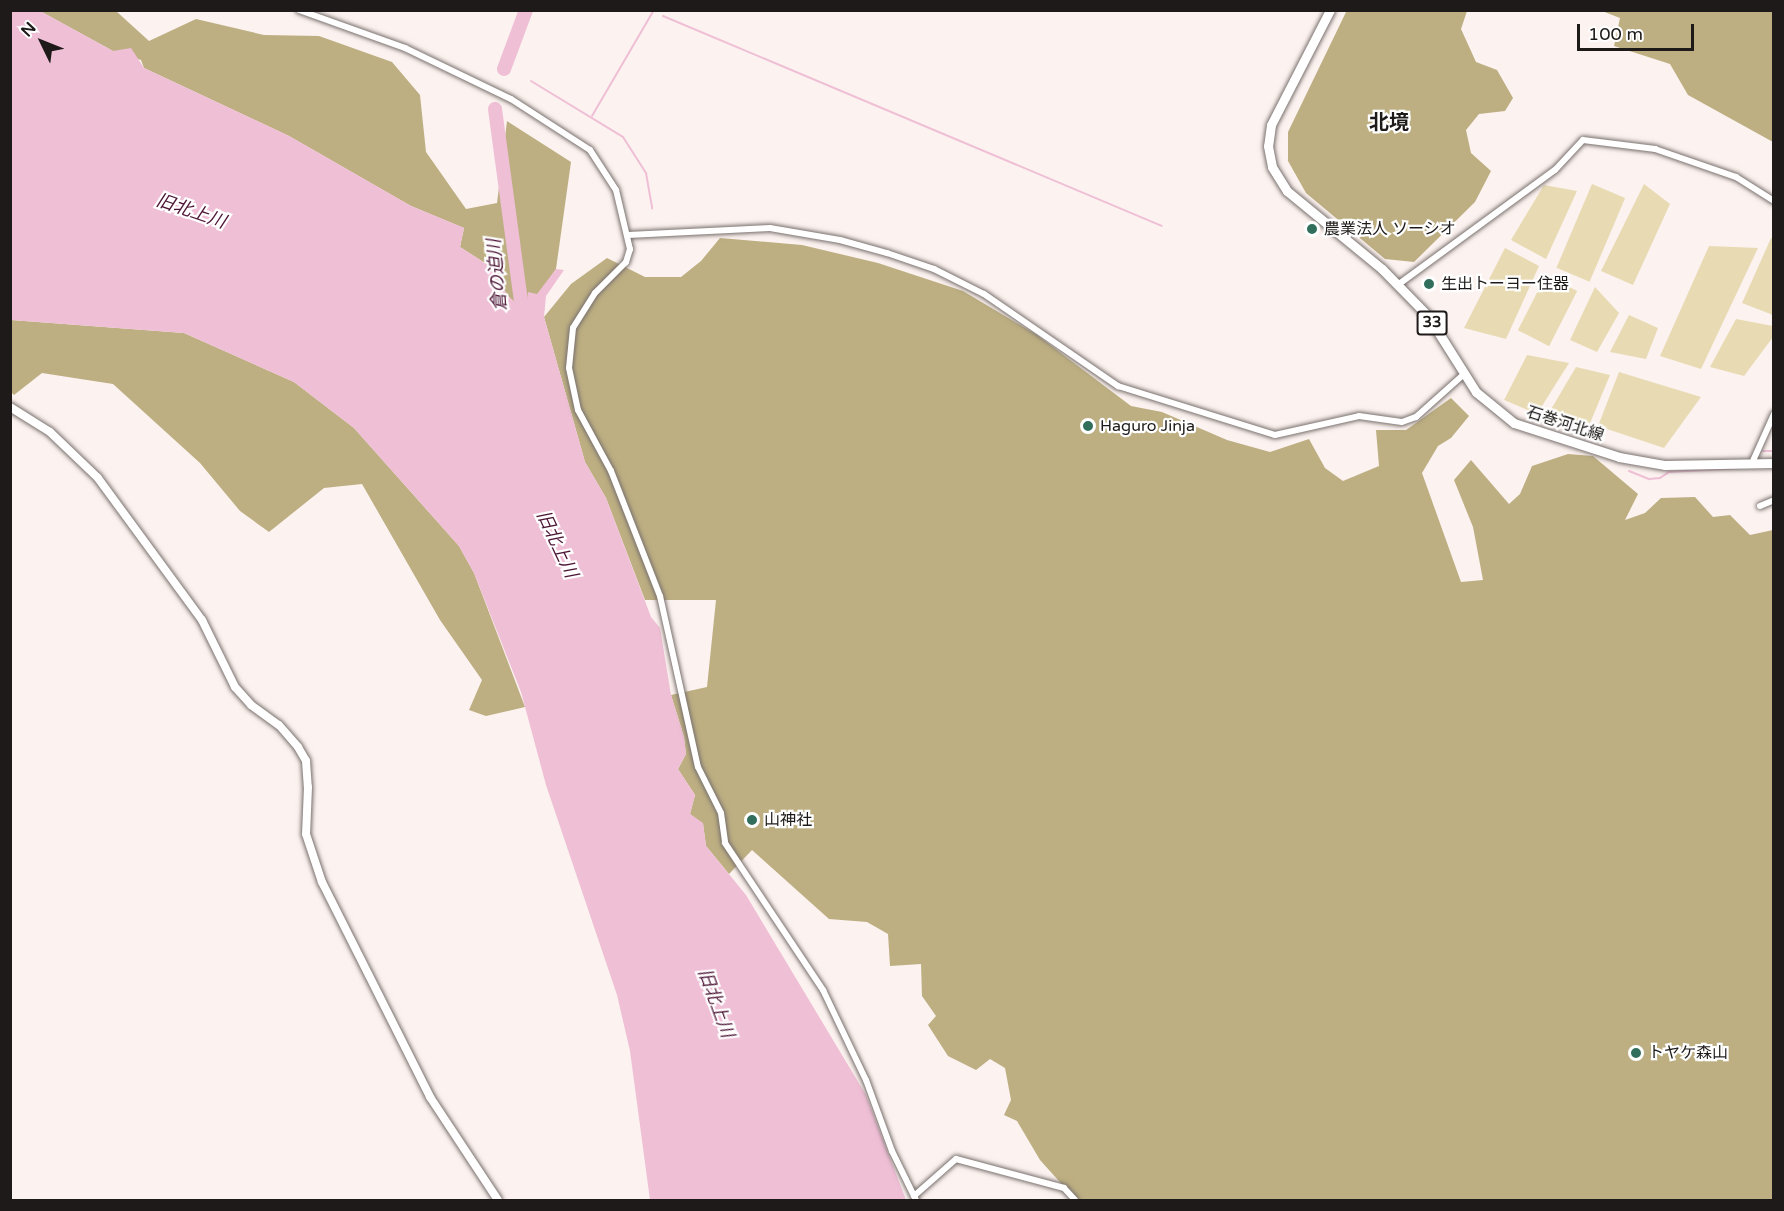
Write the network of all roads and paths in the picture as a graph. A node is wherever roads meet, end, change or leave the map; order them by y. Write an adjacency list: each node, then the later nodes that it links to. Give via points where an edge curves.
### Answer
1 (299, 10): 4 (street, via 405,48 511,99 579,141 603,167 616,190)
2 (1330, 10): 5 (main road, 石巻河北線 / 33, via 1271,125 1268,146 1272,167 1287,191)
3 (1773, 201): 5 (street, via 1736,177 1655,149 1583,140 1555,170)
4 (628, 235): 6 (street, via 770,228 840,240 887,254 934,269 984,294 1118,386 1275,435 1359,416 1401,422 1416,417); 13 (street, via 626,262 595,293 573,328 569,369 578,410 610,471 660,596 698,767 721,813 725,843 823,990)
5 (1399, 284): 6 (main road, 石巻河北線 / 33, via 1428,316)
6 (1463, 375): 9 (main road, 石巻河北線 / 33, via 1499,414 1558,440 1665,465)
7 (10, 407): 14 (street, via 50,432 98,478 202,620 242,697 279,725 298,747 306,761 306,834 322,882 430,1097)
8 (1773, 414): 9 (street)
9 (1752, 463): 10 (main road, 石巻河北線 / 33)
10 (1773, 463)
11 (1773, 500): 12 (street)
12 (1760, 506)
13 (915, 1198): 15 (street, via 956,1159 1064,1188)
14 (498, 1200)
15 (1075, 1200)

